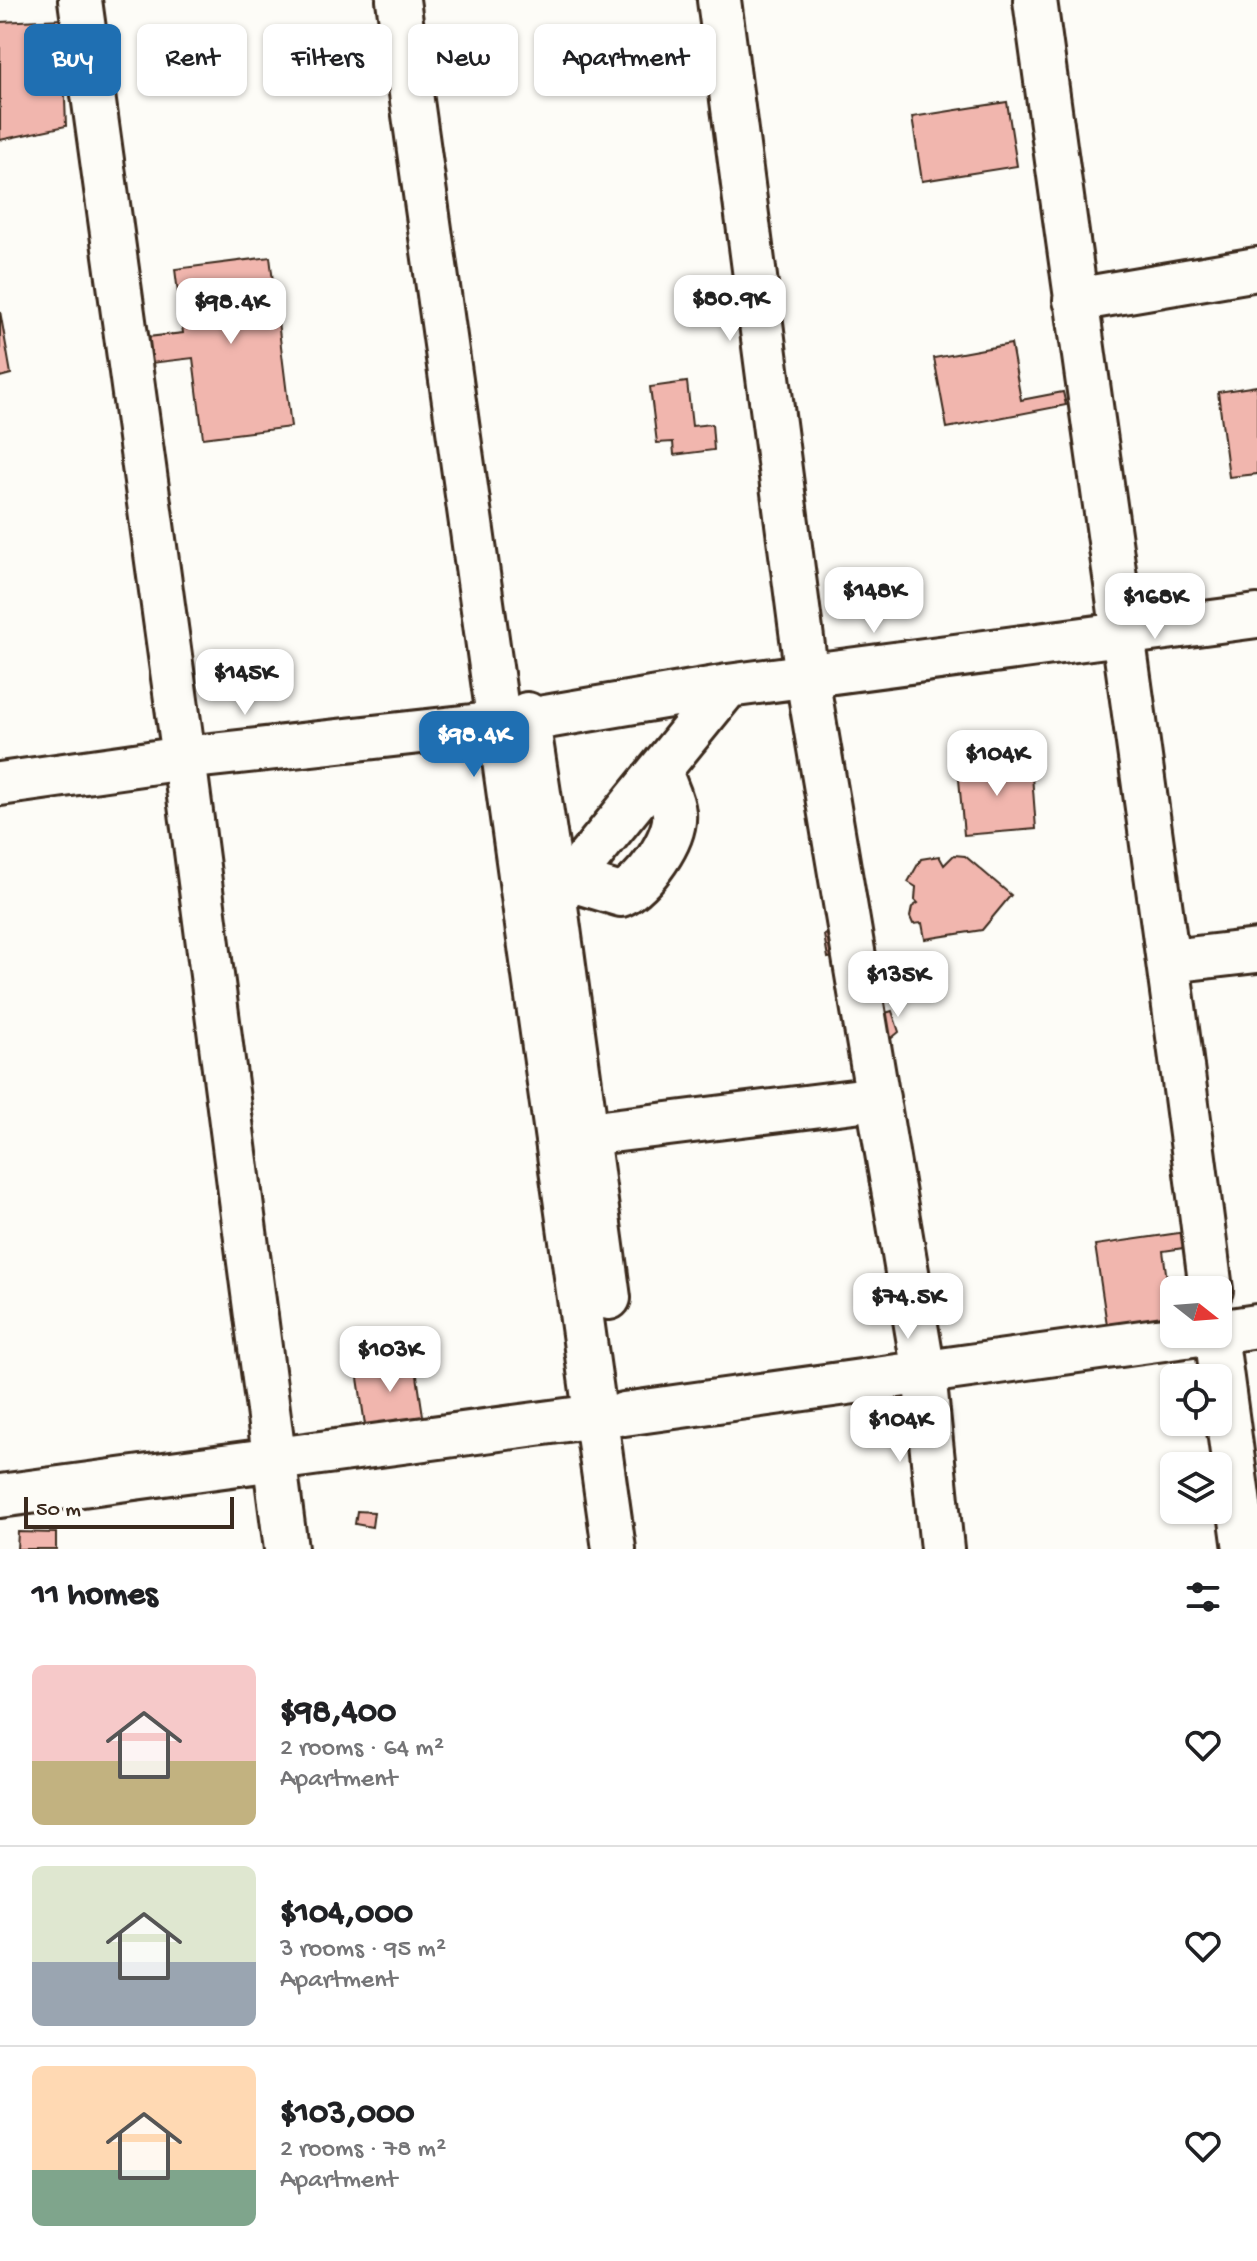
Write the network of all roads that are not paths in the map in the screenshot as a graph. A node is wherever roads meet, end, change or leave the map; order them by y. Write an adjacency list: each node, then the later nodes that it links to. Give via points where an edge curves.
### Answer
1 (80, 0): 13 (street)
2 (398, 0): 12 (street)
3 (428, 0): 12 (street)
4 (719, 0): 10 (street)
5 (1035, 0): 7 (street)
6 (1257, 269): 7 (street)
7 (1075, 300): 9 (street)
8 (1257, 616): 9 (street)
9 (1121, 635): 10 (street); 18 (street)
10 (807, 677): 11 (street); 19 (street)
11 (728, 686): 12 (street); 14 (street)
12 (513, 721): 13 (street); 16 (street); 27 (street)
13 (184, 758): 15 (street); 28 (street)
14 (660, 771): 16 (street); 16 (street, via 674,828 635,888 621,895)
15 (0, 784)
16 (563, 890): 20 (street)
17 (1257, 951): 18 (street)
18 (1170, 961): 21 (street)
19 (878, 1098): 20 (street); 26 (street)
20 (587, 1134): 27 (street)
21 (1209, 1276)
22 (1257, 1326): 23 (street)
23 (1232, 1330)
24 (1160, 1340): 26 (street)
25 (1219, 1348): 34 (street)
26 (924, 1373): 27 (street); 33 (street)
27 (610, 1415): 28 (street); 31 (street); 32 (street)
28 (276, 1459): 29 (street); 30 (street)
29 (0, 1496)
30 (286, 1549)
31 (614, 1549)
32 (643, 1549)
33 (942, 1549)
34 (1245, 1549)

